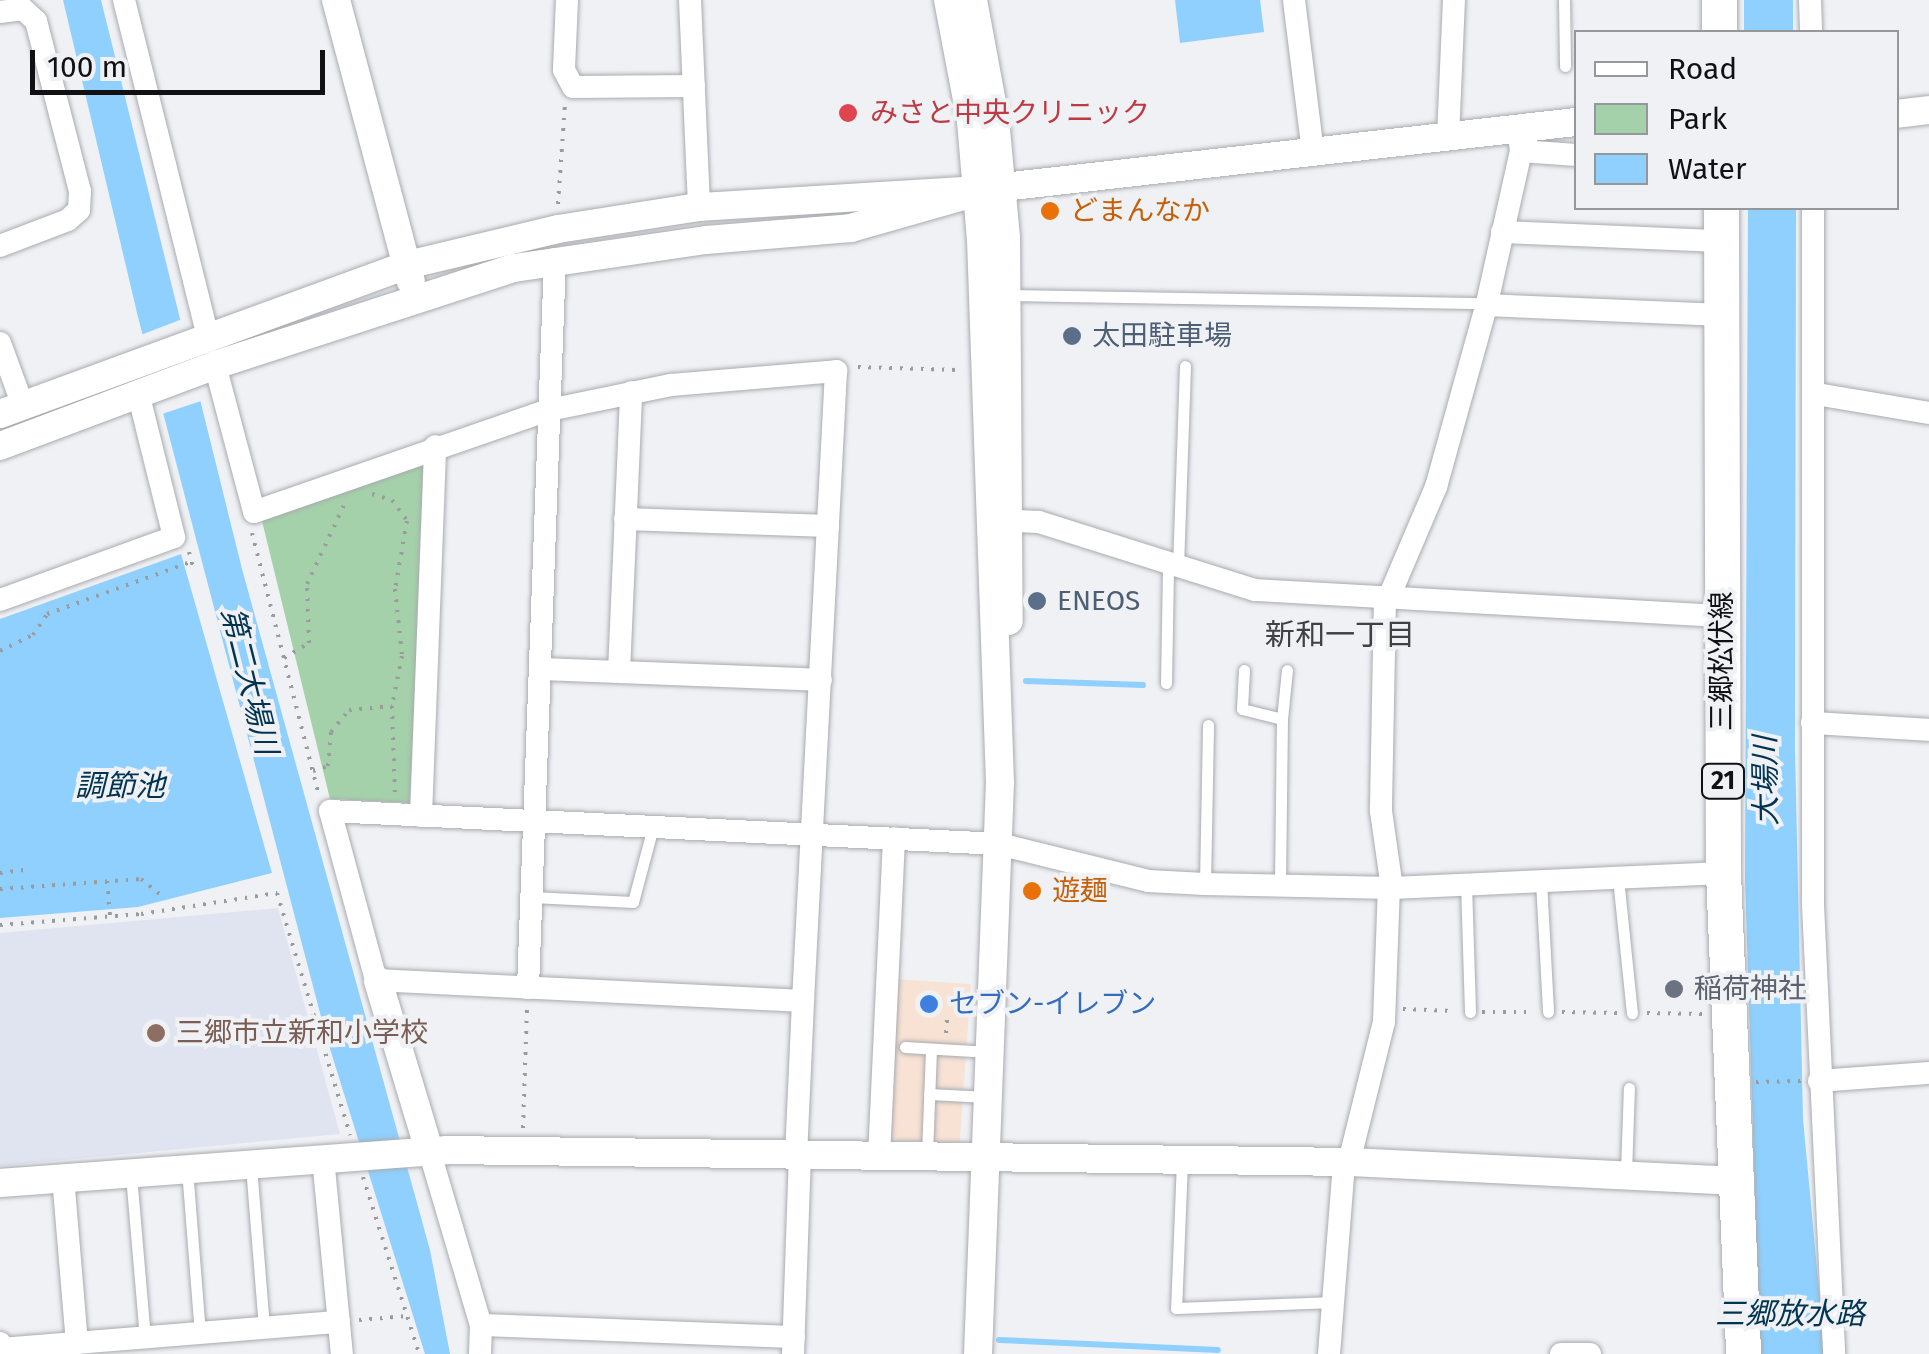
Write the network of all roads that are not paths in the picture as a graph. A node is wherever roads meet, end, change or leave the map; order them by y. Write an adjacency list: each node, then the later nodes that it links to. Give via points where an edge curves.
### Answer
1 (124, 0): 37 (street)
2 (336, 0): 31 (street)
3 (567, 0): 16 (street, via 564,70 573,87)
4 (690, 0): 16 (street)
5 (948, 0): 24 (street)
6 (973, 0): 24 (street)
7 (1294, 0): 22 (street)
8 (1454, 0): 20 (street)
9 (1564, 0): 15 (lane)
10 (1719, 0): 13 (main road)
11 (1810, 0): 14 (street)
12 (0, 12): 29 (street, via 23,9 36,21 80,192 79,210 68,220)
13 (1720, 30)
14 (1810, 30)
15 (1565, 66)
16 (694, 86): 25 (street)
17 (1929, 110): 18 (street)
18 (1899, 114)
19 (1574, 123): 21 (street)
20 (1448, 136): 21 (street); 22 (street)
21 (1520, 140): 23 (street); 28 (street)
22 (1313, 152): 24 (street)
23 (1574, 154)
24 (990, 189): 25 (street); 30 (street, via 851,228); 32 (street); 48 (street)
25 (700, 208): 31 (street, via 525,236)
26 (1814, 210): 41 (street)
27 (1720, 224): 28 (street); 35 (main road, 三郷松伏線 / 21)
28 (1502, 232): 34 (street)
29 (0, 246)
30 (554, 260): 33 (street); 43 (street)
31 (407, 265): 33 (street); 37 (street)
32 (1009, 294): 34 (lane); 48 (street)
33 (416, 297): 37 (street)
34 (1486, 304): 35 (street); 51 (street, via 1436,487)
35 (1722, 315): 53 (main road, 三郷松伏線 / 21)
36 (0, 343): 42 (street)
37 (208, 353): 39 (street); 46 (street, via 254,512)
38 (1185, 366): 50 (lane)
39 (142, 382): 42 (street); 45 (street); 52 (street, via 174,537)
40 (631, 392): 43 (street); 47 (street); 49 (street, via 836,371)
41 (1816, 394): 44 (street); 61 (street)
42 (11, 410)
43 (549, 410): 46 (street); 54 (street)
44 (1929, 413)
45 (0, 446)
46 (435, 446): 64 (street)
47 (625, 519): 49 (street); 57 (street)
48 (998, 520): 50 (street, via 1040,522); 69 (street)
49 (828, 526): 58 (street)
50 (1173, 566): 51 (street, via 1255,590); 59 (lane)
51 (1387, 597): 53 (street); 76 (street, via 1381,811)
52 (0, 600)
53 (1722, 616): 70 (main road, 三郷松伏線 / 21)
54 (540, 669): 57 (street); 65 (street)
55 (1244, 670): 60 (lane, via 1242,709)
56 (1287, 670): 60 (lane)
57 (619, 672): 58 (street)
58 (820, 680): 67 (street)
59 (1166, 684)
60 (1282, 719): 75 (lane)
61 (1812, 723): 63 (street); 88 (street)
62 (1208, 725): 73 (lane)
63 (1929, 730)
64 (421, 816): 65 (street); 78 (street, via 330,812)
65 (535, 822): 66 (street); 77 (street)
66 (653, 827): 67 (street); 77 (lane, via 633,902)
67 (814, 834): 68 (street); 80 (street)
68 (894, 838): 69 (street); 94 (street)
69 (999, 844): 73 (street, via 1148,880); 86 (street)
70 (1723, 873): 71 (street); 105 (main road, 三郷松伏線 / 21)
71 (1618, 878): 72 (street); 83 (lane)
72 (1542, 881): 74 (street); 82 (lane)
73 (1205, 884): 75 (street)
74 (1466, 884): 76 (street); 81 (lane)
75 (1280, 886): 76 (street)
76 (1390, 888): 100 (street, via 1384,1022)
77 (532, 897): 79 (street)
78 (378, 980): 79 (street); 92 (street)
79 (528, 988): 80 (street)
80 (803, 1001): 93 (street)
81 (1470, 1012)
82 (1548, 1012)
83 (1632, 1013)
84 (905, 1047): 85 (lane)
85 (931, 1049): 86 (lane); 90 (lane)
86 (990, 1052): 91 (street)
87 (1929, 1073): 88 (street)
88 (1817, 1080): 123 (street)
89 (1629, 1088): 103 (lane)
90 (929, 1094): 91 (lane); 97 (lane)
91 (988, 1097): 95 (street)
92 (423, 1151): 93 (street); 96 (street); 109 (street)
93 (798, 1156): 94 (street); 114 (street)
94 (879, 1157): 97 (street)
95 (986, 1157): 97 (street); 98 (street); 118 (street)
96 (323, 1158): 99 (street); 108 (street)
97 (927, 1158)
98 (1182, 1158): 100 (street); 107 (lane, via 1176,1308)
99 (251, 1162): 101 (street); 110 (lane)
100 (1346, 1162): 103 (street); 107 (street)
101 (187, 1165): 102 (street); 111 (lane)
102 (131, 1171): 104 (street); 112 (lane)
103 (1626, 1172): 105 (street)
104 (63, 1177): 106 (street); 115 (street)
105 (1734, 1181): 122 (main road, 三郷松伏線 / 21)
106 (0, 1182)
107 (1334, 1302): 119 (street)
108 (339, 1322): 110 (street); 116 (street)
109 (481, 1325): 114 (street); 117 (street)
110 (264, 1328): 111 (street)
111 (200, 1333): 112 (street)
112 (145, 1337): 115 (street)
113 (0, 1343): 115 (street, via 0,1349)
114 (793, 1345)
115 (89, 1346)
116 (342, 1354)
117 (480, 1354)
118 (978, 1354)
119 (1329, 1354)
120 (1561, 1354): 121 (street)
121 (1590, 1354)
122 (1743, 1354)
123 (1834, 1354)

